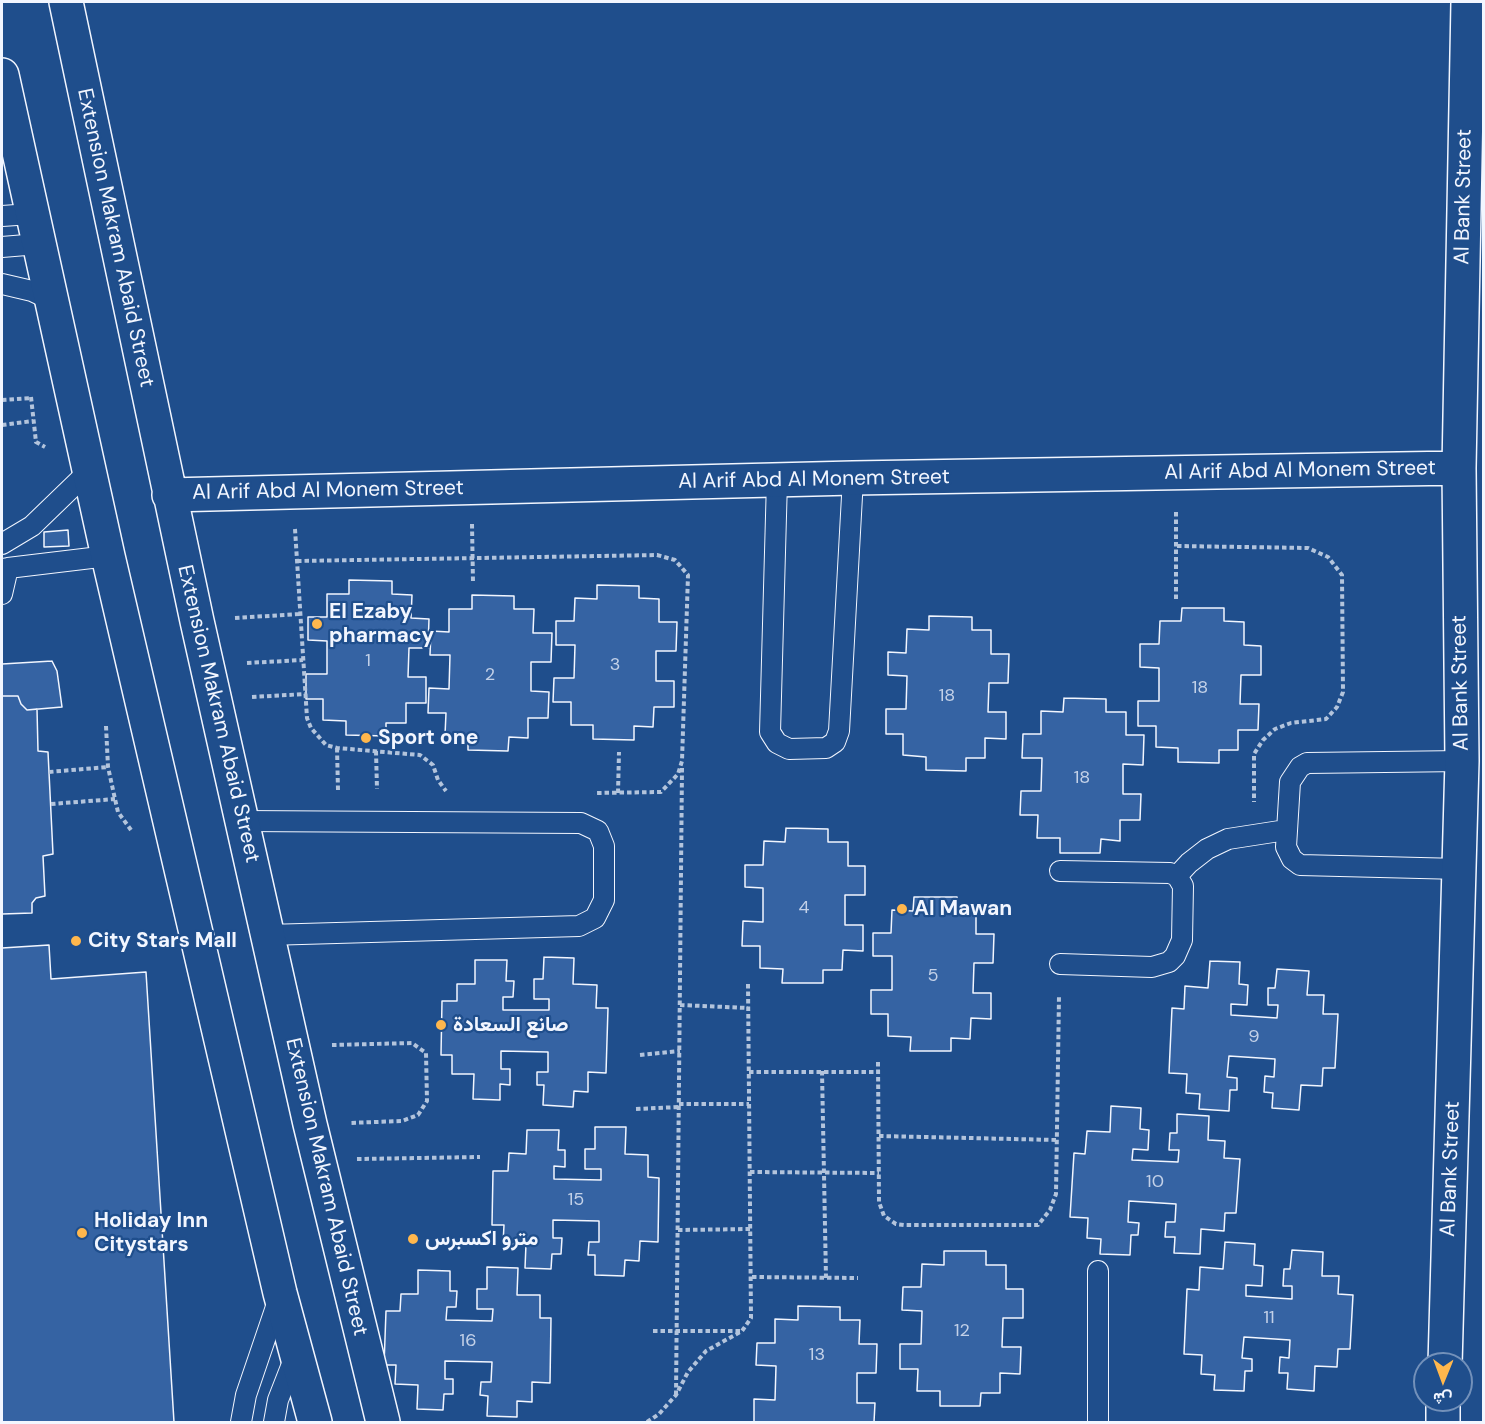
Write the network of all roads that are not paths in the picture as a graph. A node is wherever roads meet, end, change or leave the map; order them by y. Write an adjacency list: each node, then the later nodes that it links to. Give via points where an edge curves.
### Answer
1 (66, 2): 12 (street, Extension Makram Abaid Street)
2 (1468, 2): 8 (street, Al Bank Street)
3 (2, 75): 4 (street)
4 (23, 225): 5 (lane); 7 (street)
5 (2, 247)
6 (2, 284): 7 (lane)
7 (49, 299): 9 (street)
8 (1459, 468): 10 (street, Al Arif Abd Al Monem Street); 17 (street, Al Bank Street)
9 (89, 471): 13 (lane, via 32,526); 14 (street)
10 (853, 478): 11 (street, Al Arif Abd Al Monem Street); 11 (lane, via 839,731 835,742 826,748 789,749 777,743 770,732)
11 (777, 480): 12 (street, Al Arif Abd Al Monem Street)
12 (169, 495): 18 (street, Extension Makram Abaid Street)
13 (2, 544)
14 (108, 556): 15 (lane); 26 (street)
15 (5, 569): 16 (lane)
16 (2, 594)
17 (1462, 761): 19 (lane, via 1307,763 1290,782); 20 (street, Al Bank Street)
18 (242, 821): 23 (street, Extension Makram Abaid Street); 23 (lane, via 581,823 598,831 604,846 604,900 595,918 579,926)
19 (1286, 830): 20 (lane, via 1288,854 1300,865); 22 (lane, via 1228,839 1189,862)
20 (1460, 869): 28 (street, Al Bank Street)
21 (1060, 871): 22 (lane, via 1162,872)
22 (1177, 876): 24 (lane, via 1183,886 1182,939 1169,962 1152,967)
23 (267, 935): 32 (street, Extension Makram Abaid Street)
24 (1060, 964)
25 (1098, 1271): 33 (lane)
26 (280, 1293): 27 (street); 29 (lane, via 246,1395)
27 (297, 1352): 30 (lane, via 278,1400); 31 (street)
28 (1445, 1352)
29 (241, 1422)
30 (274, 1422)
31 (315, 1422)
32 (383, 1422)
33 (1098, 1422)

